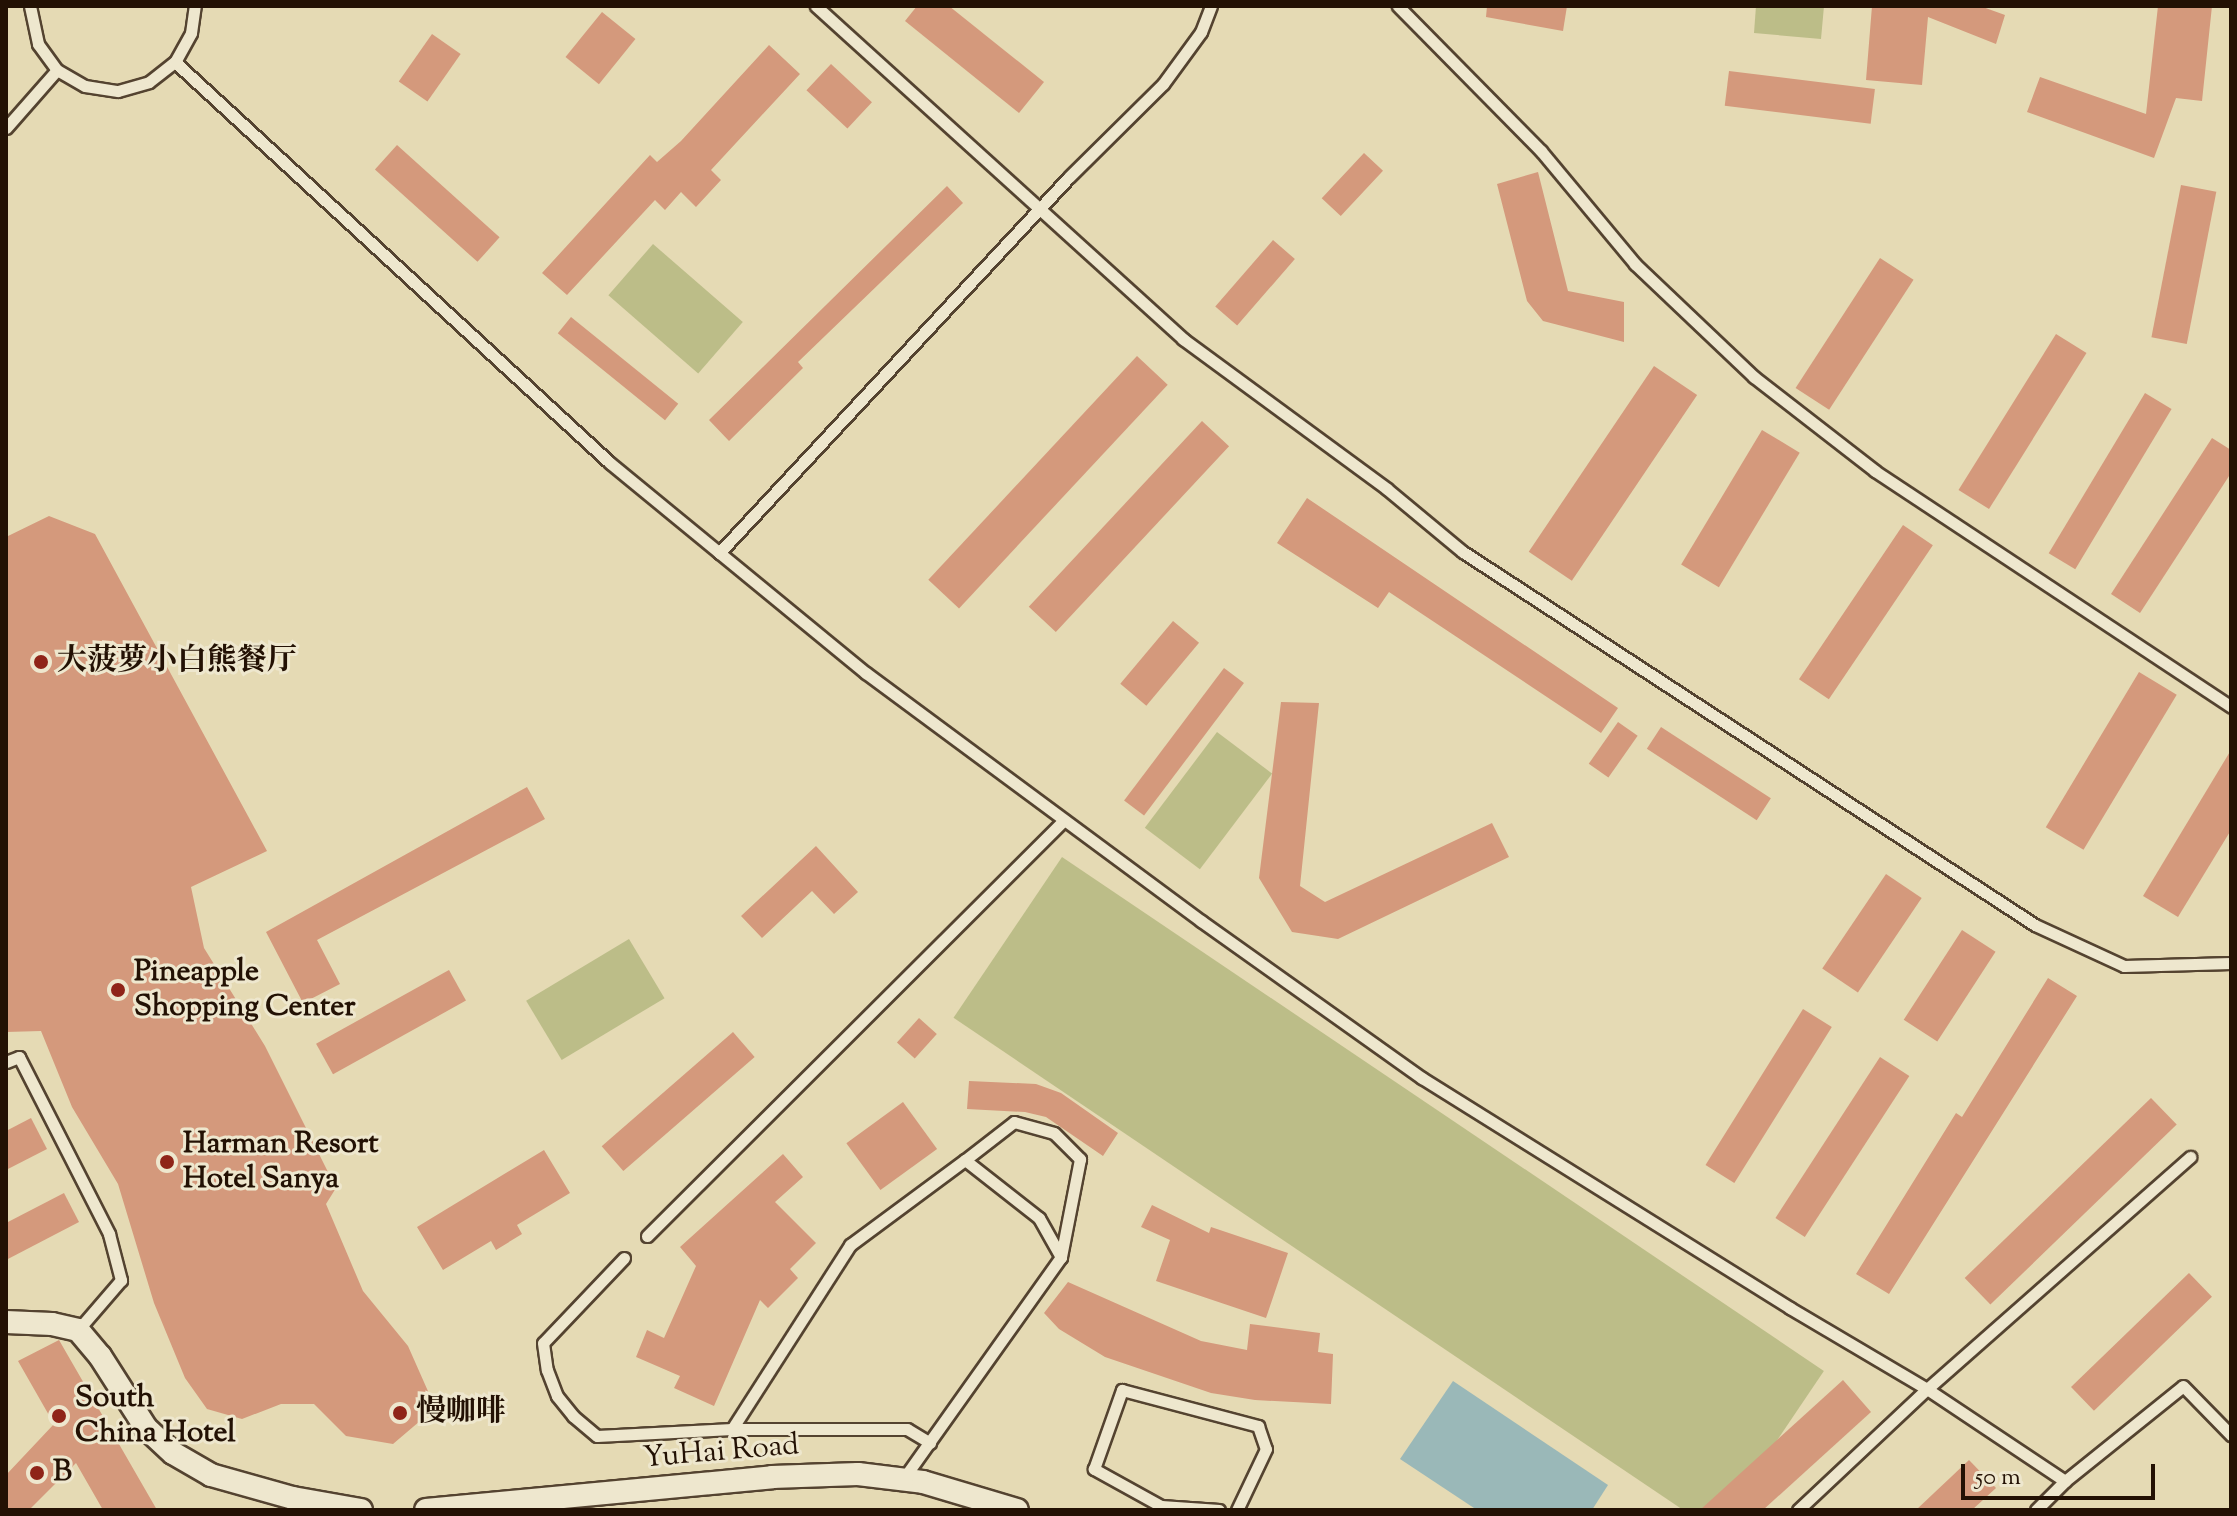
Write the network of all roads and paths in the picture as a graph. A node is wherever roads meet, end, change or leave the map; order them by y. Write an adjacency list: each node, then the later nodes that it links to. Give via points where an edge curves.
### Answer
1 (30, 6): 7 (lane, via 38,44)
2 (195, 6): 6 (lane, via 191,33)
3 (816, 6): 9 (lane)
4 (1211, 6): 9 (lane, via 1201,32 1163,84)
5 (1398, 6): 11 (lane, via 1541,151 1635,264 1754,377 1875,471)
6 (175, 62): 7 (lane, via 149,82 118,91 85,86); 10 (lane, via 610,463)
7 (57, 70): 8 (lane)
8 (6, 128)
9 (1038, 211): 10 (lane); 13 (lane, via 1183,339 1387,489 1463,552 2035,925 2124,966)
10 (719, 553): 12 (lane, via 866,673)
11 (2231, 707)
12 (1064, 820): 17 (lane); 22 (lane, via 1422,1078)
13 (2231, 963)
14 (6, 1062): 21 (lane, via 19,1057 109,1234 121,1280)
15 (2190, 1157): 22 (lane)
16 (965, 1160): 18 (lane, via 1039,1218); 18 (lane, via 1014,1122 1054,1133 1080,1159); 23 (lane, via 850,1245)
17 (647, 1236)
18 (1061, 1257): 25 (lane)
19 (624, 1258): 23 (lane, via 543,1343 557,1396 597,1436)
20 (6, 1322): 21 (street)
21 (78, 1330): 29 (street, via 146,1428 173,1453 211,1475)
22 (1927, 1389): 27 (lane); 34 (lane)
23 (732, 1429): 25 (lane, via 907,1429)
24 (2231, 1435): 27 (lane, via 2183,1386)
25 (930, 1443): 26 (lane)
26 (904, 1478): 30 (street, YuHai Road, via 772,1477); 31 (street, YuHai Road)
27 (2065, 1481): 35 (lane)
28 (1160, 1508): 32 (lane); 33 (lane, via 1094,1469 1122,1390 1258,1426 1266,1449)
29 (361, 1510)
30 (426, 1510)
31 (1017, 1510)
32 (1219, 1510)
33 (1237, 1510)
34 (1798, 1510)
35 (2036, 1510)

